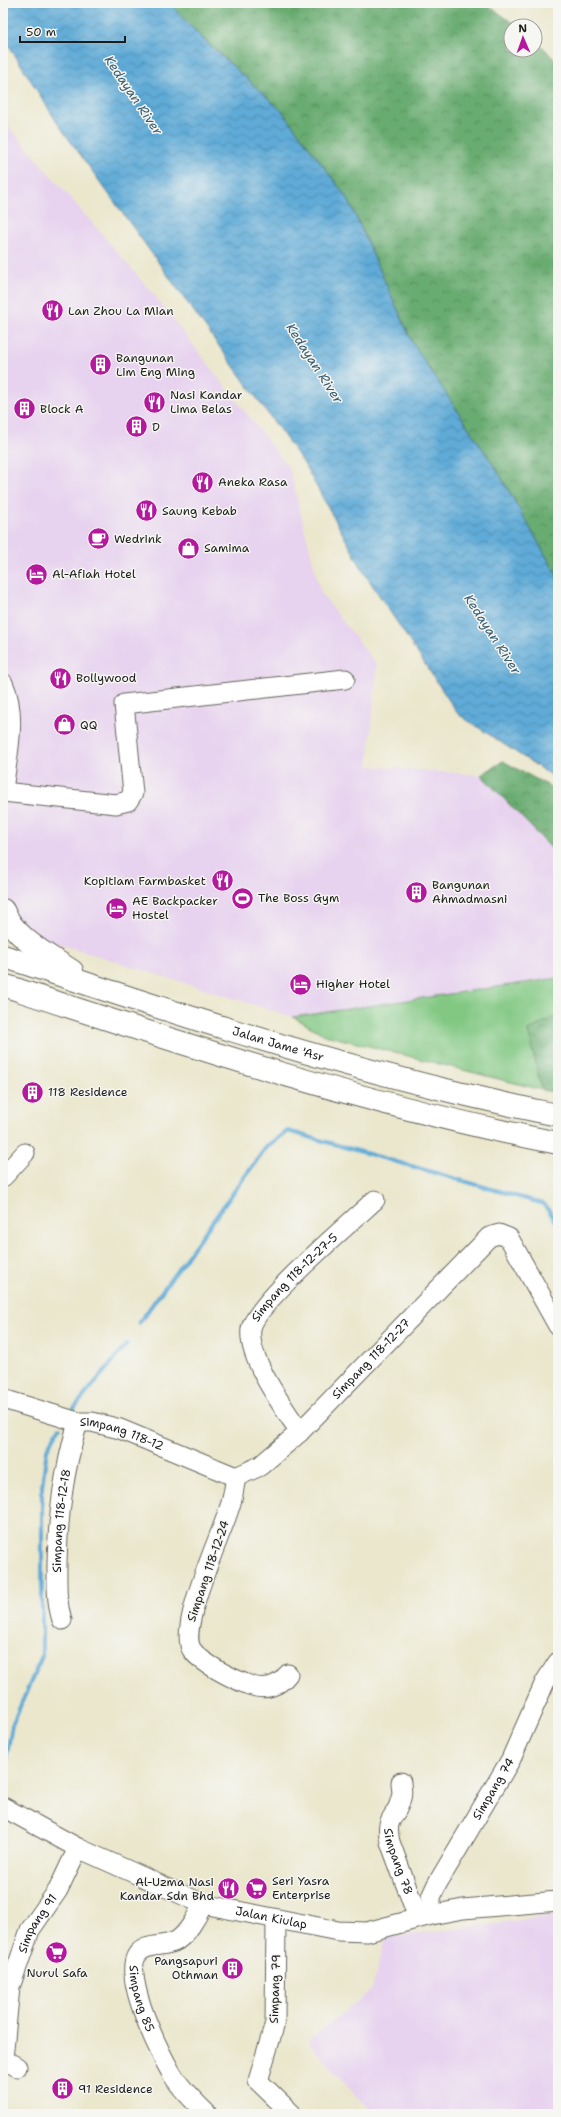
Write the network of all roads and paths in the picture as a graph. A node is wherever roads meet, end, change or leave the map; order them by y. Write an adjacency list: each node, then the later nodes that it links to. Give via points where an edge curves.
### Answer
1 (345, 679): 3 (street, via 124,704 133,794 128,801 116,804)
2 (3, 683): 3 (street, via 9,705 10,732)
3 (3, 791)
4 (3, 910): 7 (main road, via 6,919 20,934)
5 (3, 956): 7 (main road, Jalan Jame 'Asr)
6 (3, 985): 9 (main road, via 307,1082 395,1107)
7 (95, 986): 8 (main road, Jalan Jame 'Asr, via 228,1029 402,1079)
8 (558, 1115)
9 (558, 1143)
10 (25, 1153): 11 (street)
11 (3, 1177)
12 (375, 1200): 16 (street, Simpang 118-12-27-5, via 302,1266 260,1312 251,1328 254,1351 271,1387)
13 (558, 1326): 16 (street, Simpang 118-12-27, via 509,1238 499,1234 489,1237)
14 (3, 1399): 15 (street, Simpang 118-12)
15 (78, 1422): 17 (street, Simpang 118-12, via 92,1422 120,1429); 18 (street, Simpang 118-12-18, via 66,1465 58,1529 57,1603)
16 (300, 1432): 17 (street, Simpang 118-12-27, via 260,1466)
17 (236, 1477): 20 (street, Simpang 118-12-24, via 230,1508 191,1615 188,1635 191,1649 201,1659 256,1688 281,1683)
18 (62, 1620)
19 (558, 1662): 26 (street, Simpang 74, via 546,1682 511,1759 437,1884)
20 (288, 1674)
21 (401, 1782): 26 (street, Simpang 78, via 402,1797 387,1828 390,1842)
22 (3, 1807): 23 (street, Jalan Kiulap)
23 (78, 1848): 25 (street, Jalan Kiulap); 28 (street, Simpang 91, via 58,1890 30,1930 10,1986 4,2058)
24 (558, 1901): 26 (street, Jalan Kiulap, via 463,1909)
25 (203, 1904): 27 (street, Jalan Kiulap); 29 (street, Simpang 85, via 194,1922 175,1942 148,1947 138,1954 133,1964 134,1981 158,2051 175,2079)
26 (425, 1917): 27 (street, Jalan Kiulap, via 366,1932 338,1931)
27 (276, 1918): 30 (street, Simpang 79, via 275,2023 258,2081)
28 (17, 2067)
29 (207, 2114)
30 (292, 2114)

